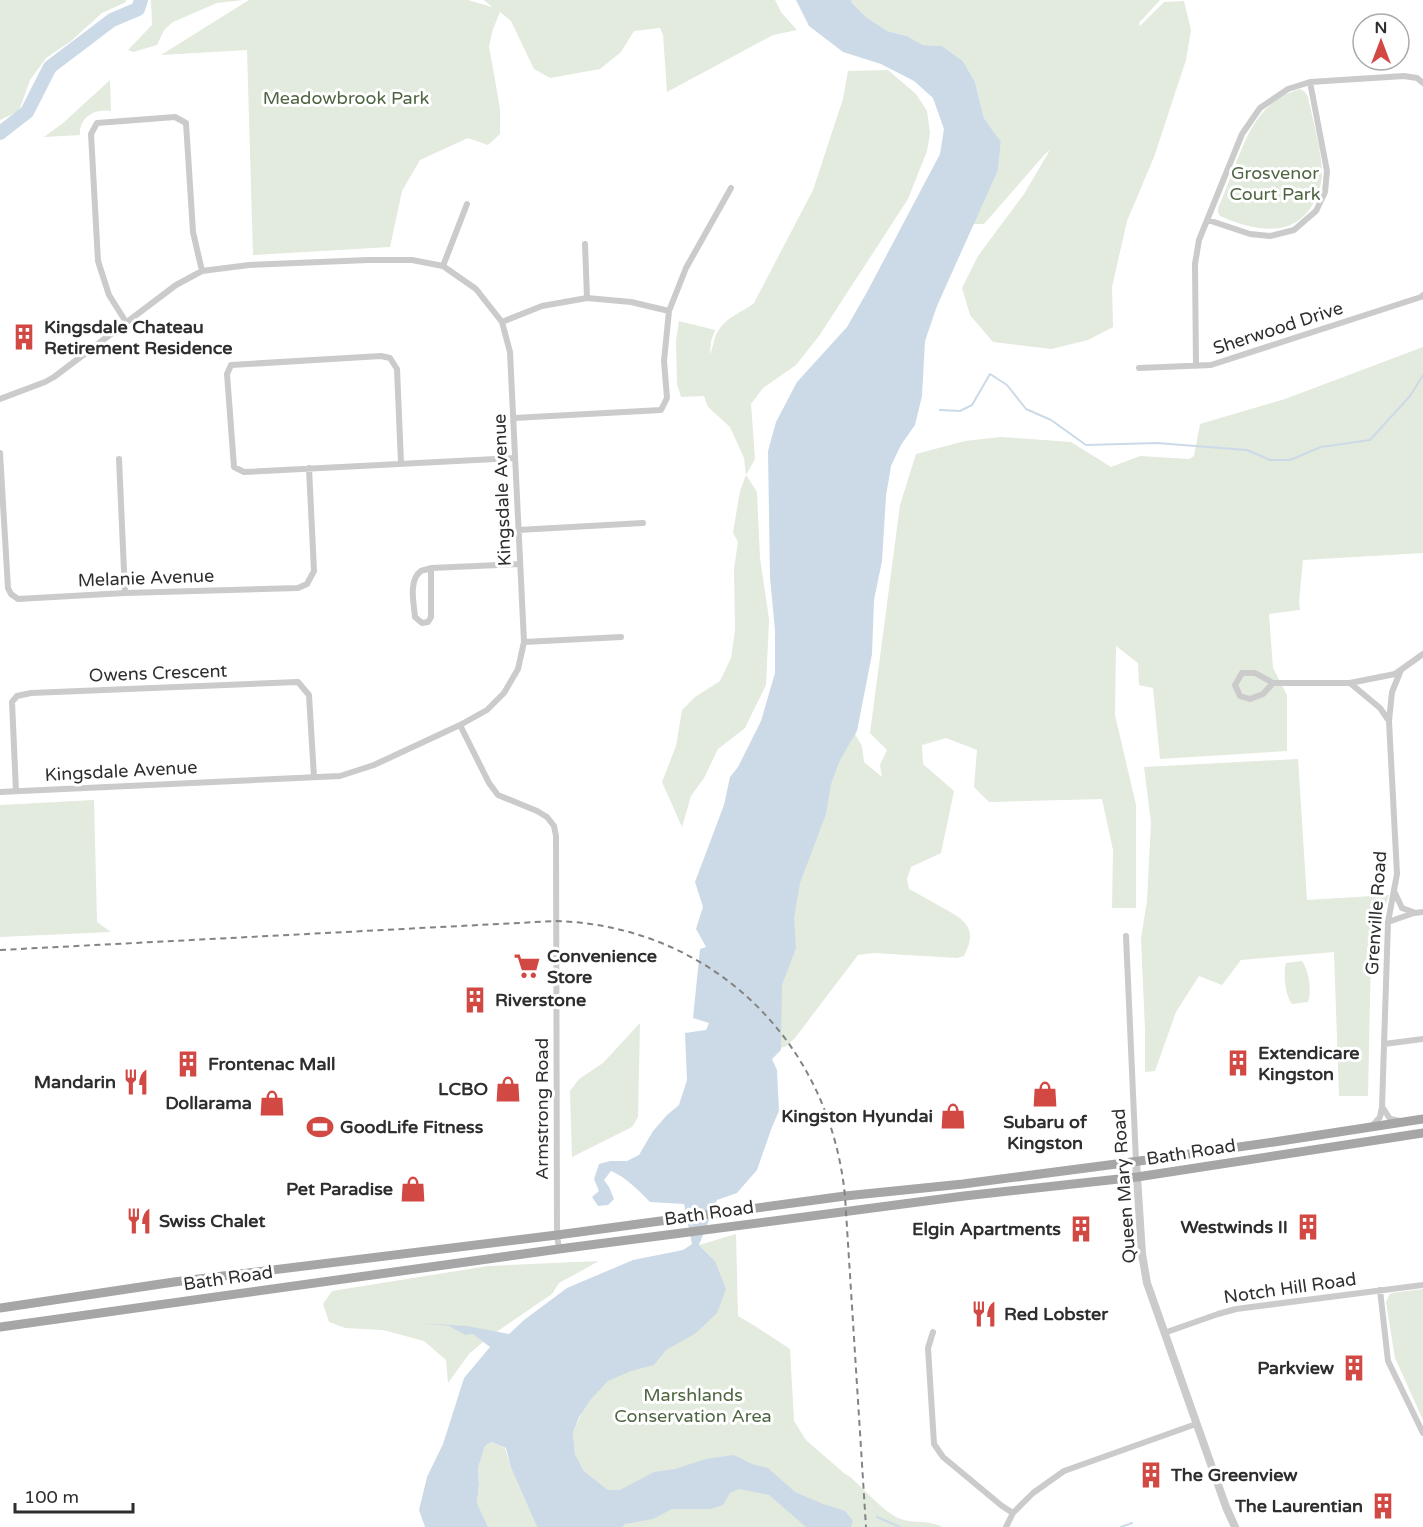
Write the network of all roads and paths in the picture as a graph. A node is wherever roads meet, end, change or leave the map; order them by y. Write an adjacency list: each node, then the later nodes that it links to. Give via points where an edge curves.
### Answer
1 (1310, 82): 2 (street, via 1404,76); 5 (street, via 1288,89 1260,108 1242,134); 5 (street, via 1327,171 1325,192 1316,211 1294,230 1270,236 1250,234)
2 (1423, 83)
3 (731, 188): 11 (street, via 686,267)
4 (467, 204): 7 (street)
5 (1208, 220): 14 (street, via 1195,264)
6 (585, 244): 10 (street)
7 (443, 266): 8 (street, Kingsdale Avenue, via 412,260 361,260); 13 (street, Kingsdale Avenue, via 476,289)
8 (202, 271): 12 (street, Kingsdale Avenue); 12 (street, via 193,232 186,123 175,117 97,123 91,134 98,261 109,295)
9 (1423, 295): 14 (street, Sherwood Drive, via 1211,365)
10 (587, 298): 11 (street); 13 (street, via 542,306)
11 (669, 311): 17 (street, via 664,361 667,398 661,410)
12 (126, 322): 16 (street, Kingsdale Avenue, via 54,377)
13 (502, 322): 17 (street, Kingsdale Avenue, via 510,352)
14 (1196, 366): 15 (street, Sherwood Drive)
15 (1138, 368)
16 (0, 399)
17 (514, 418): 19 (street, Kingsdale Avenue)
18 (0, 453): 27 (street, Melanie Avenue, via 11,594 18,599)
19 (515, 458): 21 (street); 24 (street, Kingsdale Avenue)
20 (119, 459): 27 (street)
21 (401, 464): 22 (street); 22 (street, via 397,369 390,358 231,365 227,374 234,467 244,472)
22 (309, 468): 27 (street, Melanie Avenue, via 314,572 308,584 298,588)
23 (643, 524): 24 (street)
24 (518, 530): 25 (street, Kingsdale Avenue)
25 (520, 564): 26 (street); 29 (street, Kingsdale Avenue)
26 (430, 568): 26 (street, via 421,571 413,581 415,617 422,624 431,617)
27 (125, 593)
28 (621, 637): 29 (street)
29 (524, 642): 35 (street, Kingsdale Avenue, via 518,669 504,693 487,710)
30 (1423, 654): 31 (street)
31 (1401, 670): 33 (street); 34 (street, Grenville Road, via 1392,692)
32 (1273, 683): 32 (street, via 1255,673 1242,673 1235,684 1240,696 1250,699 1263,694); 33 (street)
33 (1350, 683): 34 (street, via 1380,708)
34 (1389, 721): 39 (street, Grenville Road, via 1397,874)
35 (460, 725): 36 (street, Kingsdale Avenue, via 374,765 340,776); 55 (street, Armstrong Road, via 498,795 547,817 556,836)
36 (314, 777): 37 (street, Kingsdale Avenue); 37 (street, Owens Crescent, via 309,695 298,682 31,693 17,696 12,702)
37 (16, 791): 38 (street, Kingsdale Avenue)
38 (0, 792)
39 (1394, 891): 41 (street, via 1402,908); 42 (street, Grenville Road)
40 (1423, 912): 41 (street)
41 (1414, 913): 42 (street)
42 (1388, 922): 45 (street, Grenville Road)
43 (1126, 936): 51 (street, Queen Mary Road)
44 (1423, 1039): 45 (street)
45 (1384, 1044): 46 (street, Grenville Road)
46 (1383, 1107): 48 (street, via 1390,1119); 49 (street, Grenville Road)
47 (1423, 1119): 48 (main road, Bath Road)
48 (1403, 1122): 49 (main road, Bath Road)
49 (1372, 1126): 51 (main road, Bath Road)
50 (1423, 1133): 52 (main road, Bath Road)
51 (1136, 1161): 52 (street, Queen Mary Road); 53 (main road, Bath Road)
52 (1137, 1177): 54 (main road, Bath Road); 62 (street, Queen Mary Road, via 1143,1266)
53 (963, 1184): 54 (main road); 55 (main road, Bath Road)
54 (964, 1196): 56 (main road, Bath Road)
55 (557, 1235): 56 (street, Armstrong Road); 59 (main road, Bath Road, via 174,1282)
56 (559, 1249): 60 (main road, Bath Road)
57 (1423, 1285): 58 (street, Notch Hill Road)
58 (1380, 1290): 62 (street, Notch Hill Road, via 1236,1309); 64 (street, via 1388,1361)
59 (0, 1308)
60 (0, 1327)
61 (933, 1332): 65 (street, via 928,1348 934,1444 943,1457)
62 (1164, 1334): 63 (street, Queen Mary Road)
63 (1196, 1424): 65 (street, via 1064,1471); 67 (street, Queen Mary Road)
64 (1423, 1433)
65 (1013, 1513): 66 (street)
66 (1006, 1527)
67 (1235, 1527)

